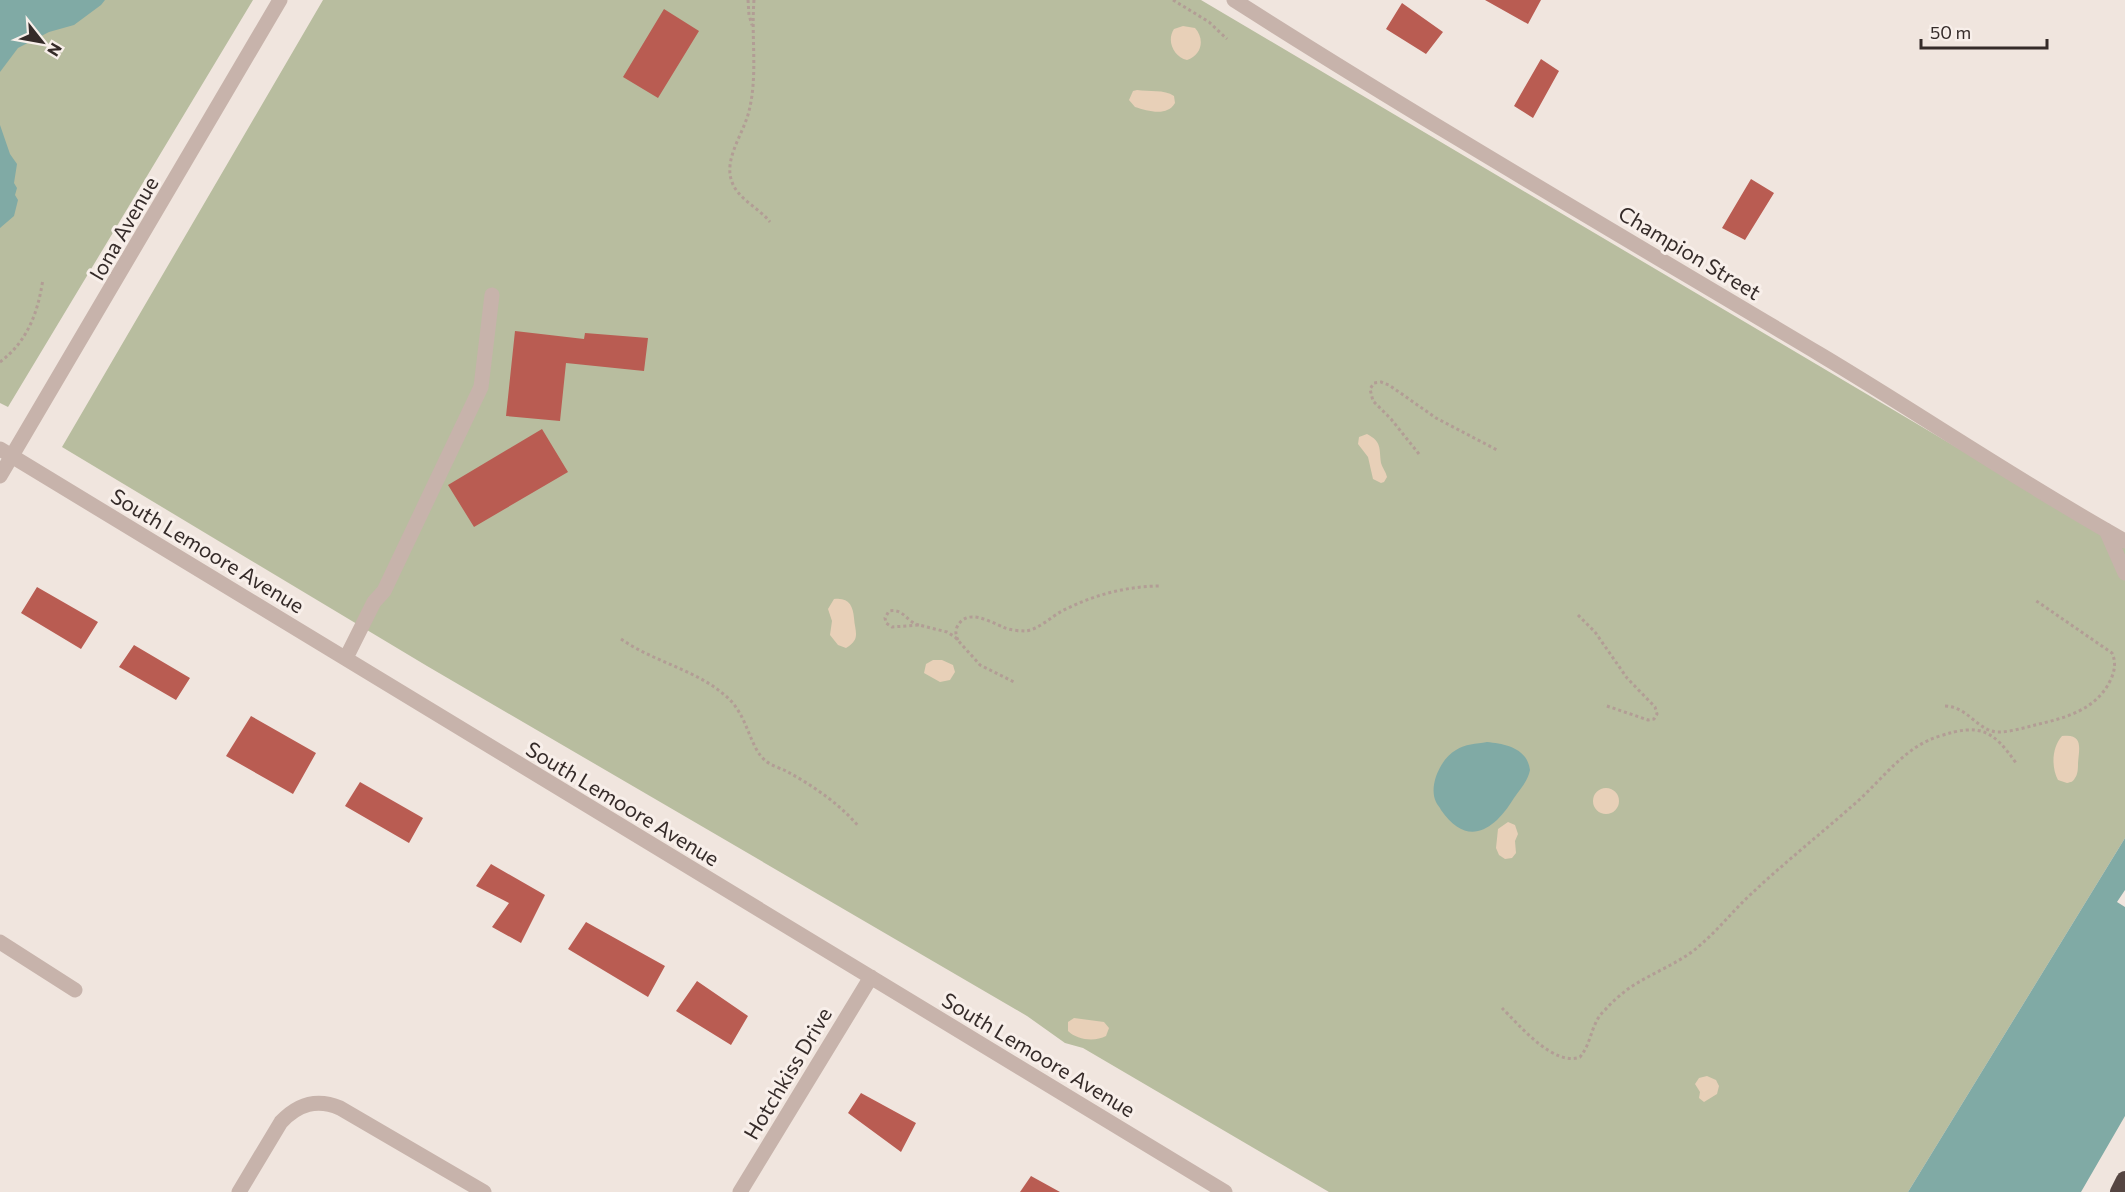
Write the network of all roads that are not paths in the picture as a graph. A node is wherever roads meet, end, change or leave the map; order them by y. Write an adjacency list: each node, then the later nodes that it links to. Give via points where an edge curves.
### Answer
1 (280, 0): 4 (street, Iona Avenue)
2 (1239, 1): 6 (street, Champion Street, via 1361,79)
3 (492, 295): 9 (street, via 482,387 384,591 374,602)
4 (6, 453): 5 (street, Iona Avenue); 9 (street, South Lemoore Avenue)
5 (0, 476)
6 (2106, 530): 7 (street, Champion Street); 8 (street)
7 (2125, 541)
8 (2125, 573)
9 (346, 658): 11 (street, South Lemoore Avenue)
10 (0, 942): 12 (street)
11 (871, 976): 16 (street, Hotchkiss Drive); 17 (street, South Lemoore Avenue)
12 (75, 990)
13 (2125, 1180): 18 (highway)
14 (239, 1192): 15 (street, via 280,1122 309,1103 329,1103 340,1108)
15 (484, 1192)
16 (740, 1192)
17 (1225, 1192)
18 (2119, 1192)

